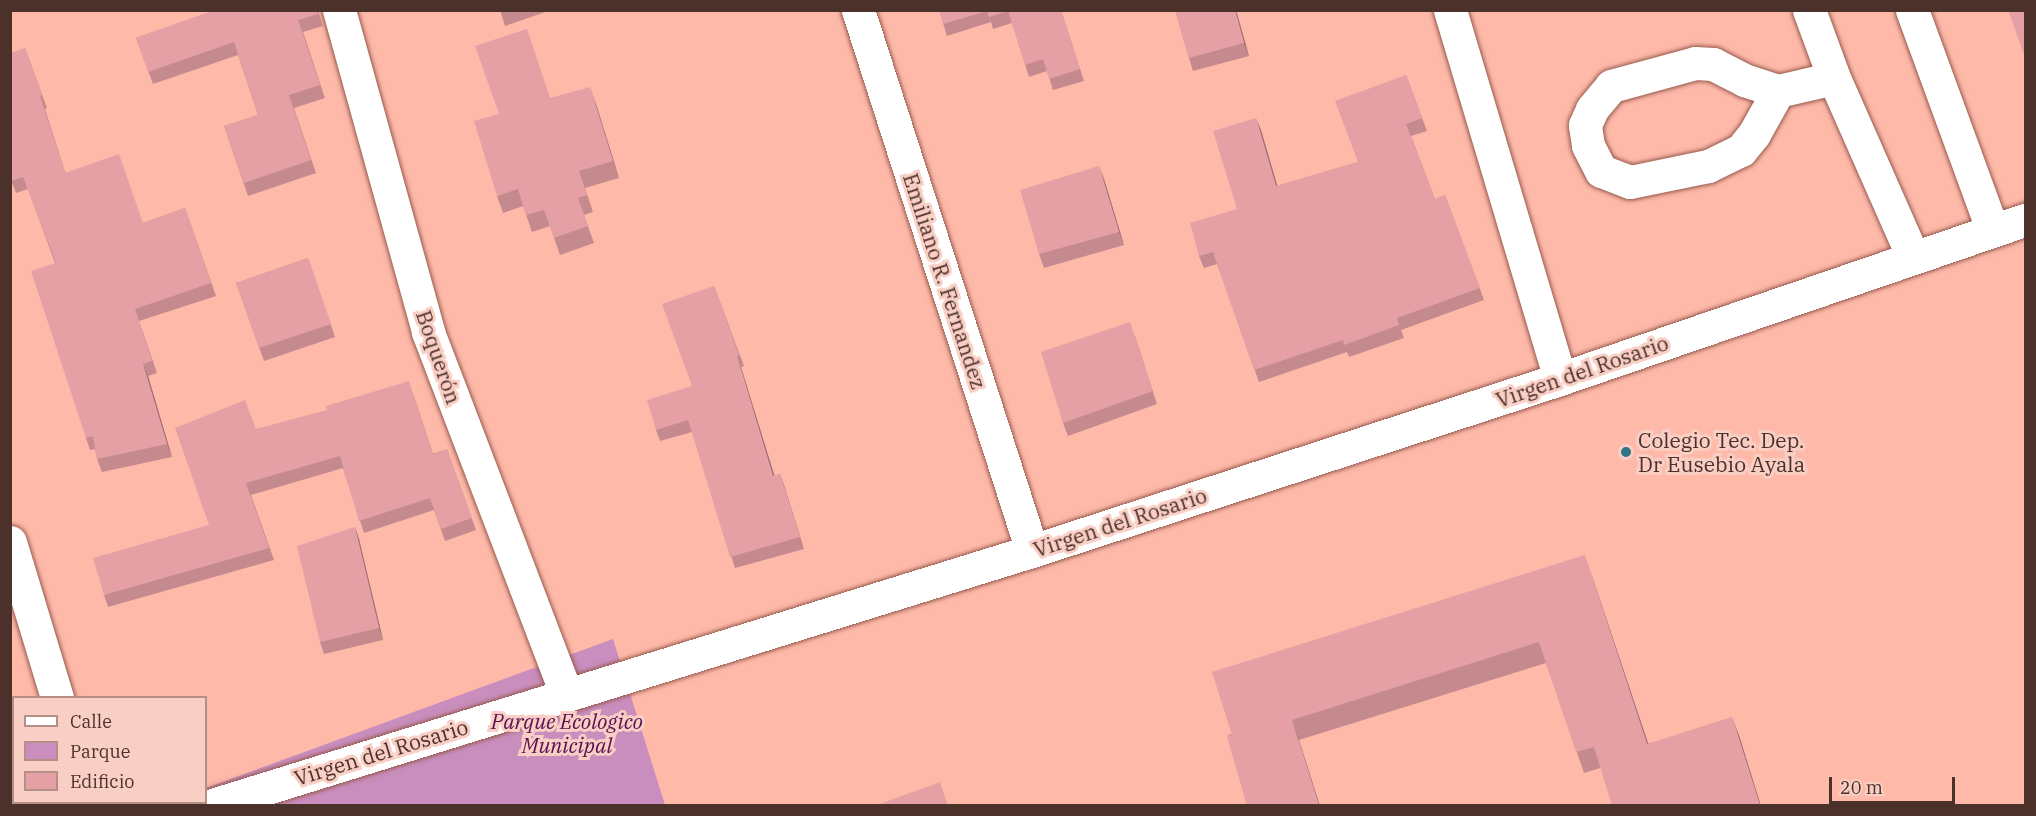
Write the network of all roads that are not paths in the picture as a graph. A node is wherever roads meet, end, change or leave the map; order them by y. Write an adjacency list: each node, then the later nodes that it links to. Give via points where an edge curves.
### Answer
1 (339, 10): 14 (street, Boquerón, via 428,332)
2 (858, 10): 13 (street, Emiliano R. Fernandez)
3 (1450, 10): 11 (street)
4 (1809, 10): 6 (street)
5 (1912, 10): 9 (street)
6 (1834, 78): 7 (street); 10 (street)
7 (1778, 92): 7 (street, via 1713,64 1695,63 1611,86 1592,109 1585,125 1588,145 1601,171 1630,182 1708,166 1741,150)
8 (2025, 219): 9 (street, Virgen del Rosario)
9 (1992, 229): 10 (street, Virgen del Rosario)
10 (1913, 257): 11 (street, Virgen del Rosario)
11 (1560, 379): 13 (street, Virgen del Rosario)
12 (10, 542): 15 (street)
13 (1032, 551): 14 (street, Virgen del Rosario)
14 (566, 694): 16 (street, Virgen del Rosario)
15 (56, 696)
16 (208, 806)

